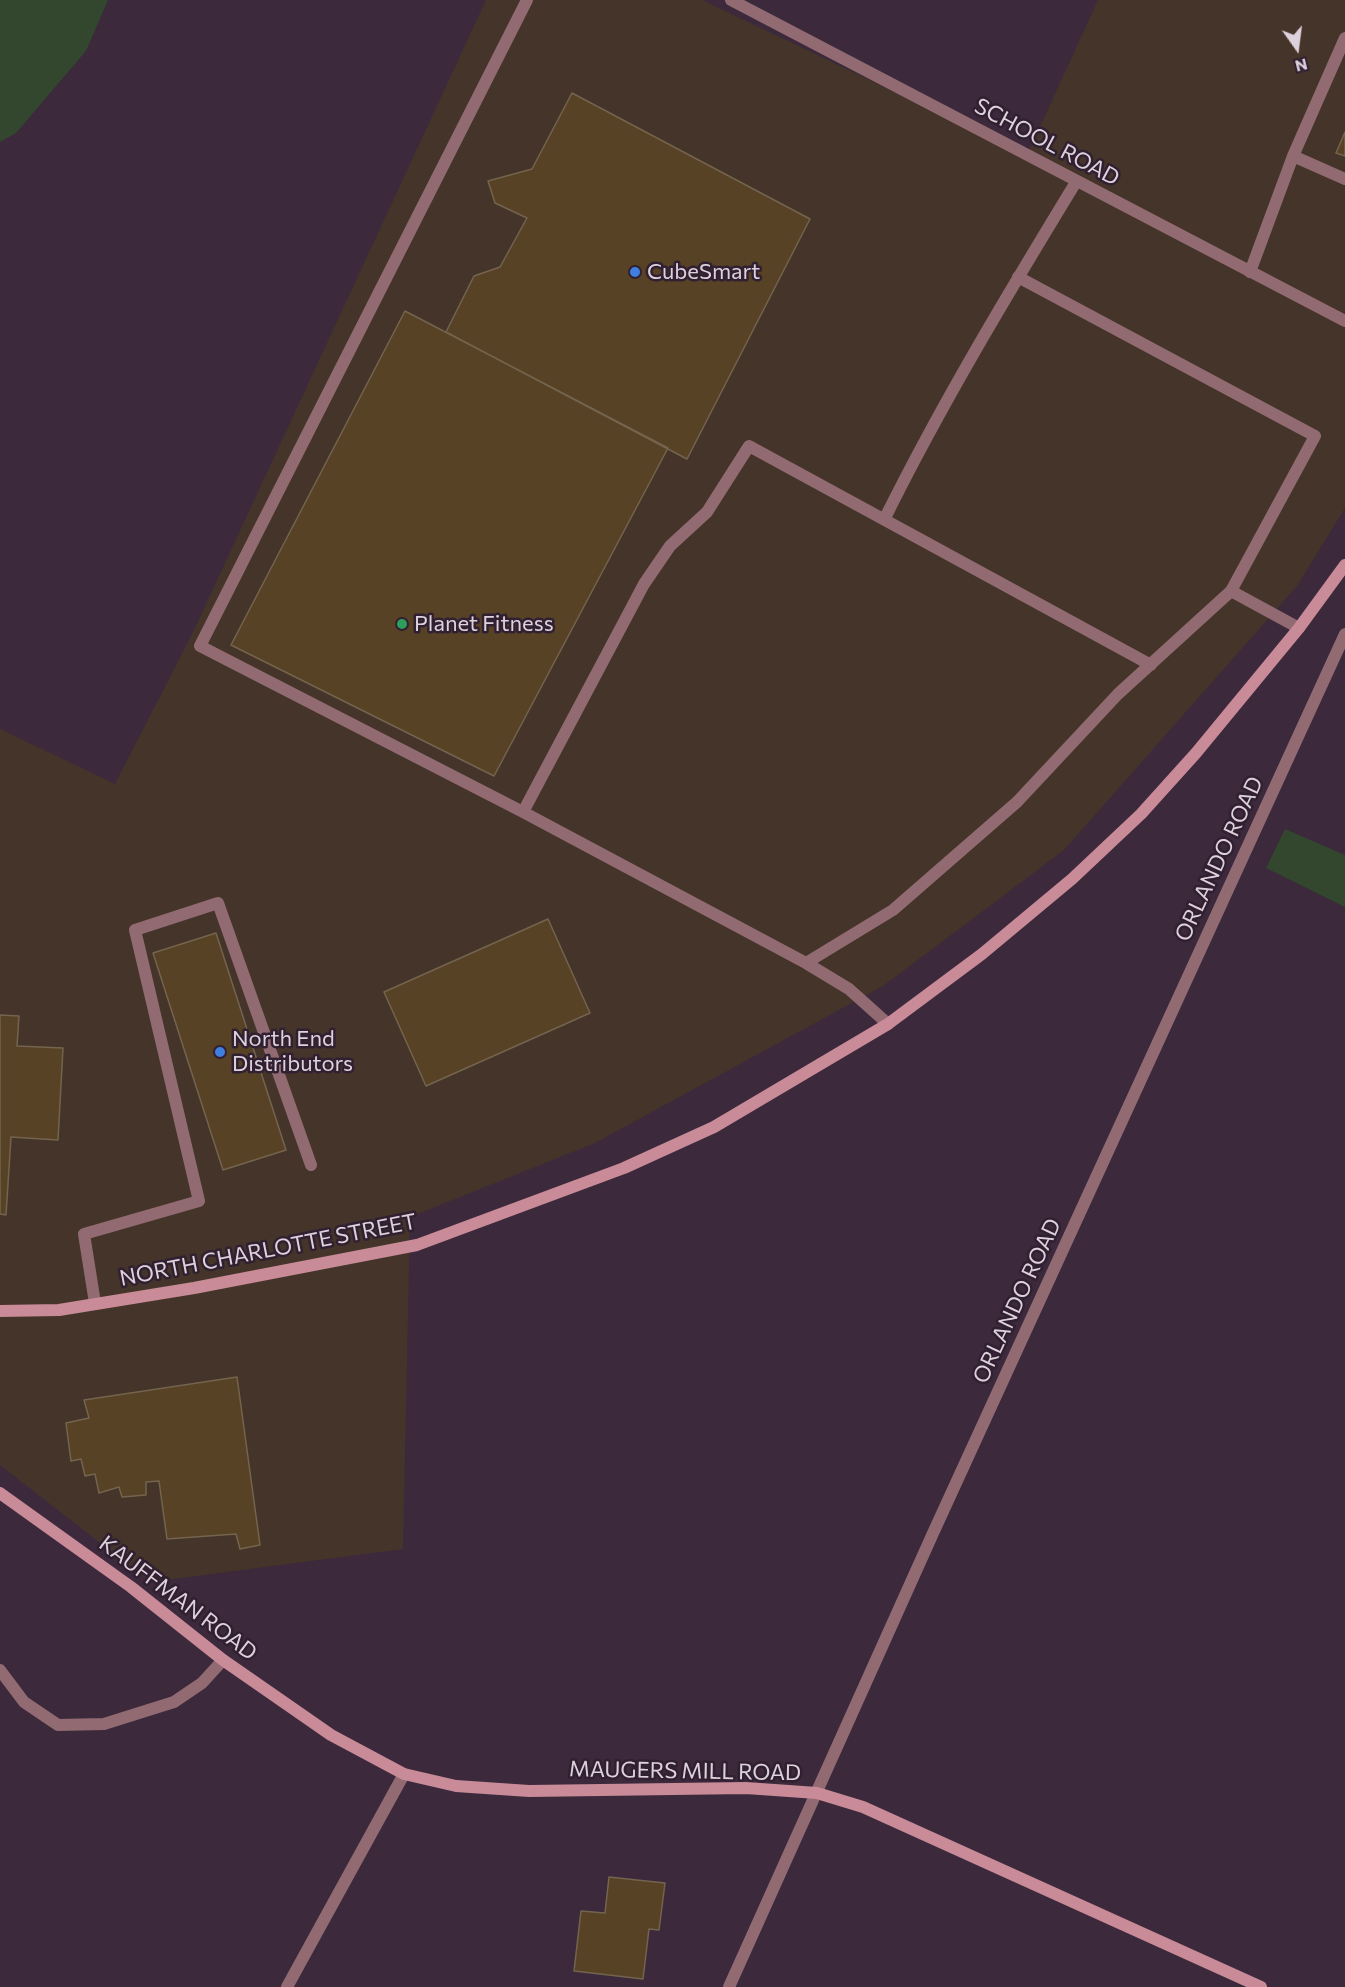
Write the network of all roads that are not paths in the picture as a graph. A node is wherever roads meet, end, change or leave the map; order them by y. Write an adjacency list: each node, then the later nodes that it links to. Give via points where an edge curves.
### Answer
1 (527, 0): 16 (street, via 200,646)
2 (731, 0): 6 (street, SCHOOL ROAD)
3 (1345, 38): 4 (street)
4 (1293, 156): 5 (street); 7 (street)
5 (1345, 178)
6 (1076, 182): 7 (street, SCHOOL ROAD); 8 (street)
7 (1250, 272): 9 (street, SCHOOL ROAD)
8 (1018, 277): 10 (street, via 921,446); 12 (street, via 1315,436)
9 (1345, 321)
10 (885, 519): 15 (street); 16 (street, via 749,446 707,512 670,546 644,584)
11 (1345, 565): 13 (main road, NORTH CHARLOTTE STREET)
12 (1231, 591): 13 (street); 15 (street)
13 (1299, 628): 18 (main road, NORTH CHARLOTTE STREET, via 1141,814 1072,879 982,954)
14 (1345, 634): 27 (street, ORLANDO ROAD)
15 (1151, 665): 17 (street, via 1118,694 1017,802 893,910)
16 (523, 812): 17 (street)
17 (806, 963): 18 (street, via 849,989)
18 (888, 1024): 20 (main road, NORTH CHARLOTTE STREET, via 714,1127 624,1168 417,1245)
19 (311, 1165): 20 (street, via 218,903 135,930 200,1201 84,1234)
20 (95, 1303): 21 (main road, NORTH CHARLOTTE STREET, via 59,1310)
21 (0, 1311)
22 (0, 1493): 23 (main road, KAUFFMAN ROAD)
23 (223, 1660): 24 (street, via 202,1683 174,1702 105,1724 58,1725 24,1701); 25 (main road, KAUFFMAN ROAD)
24 (0, 1670)
25 (331, 1735): 26 (main road, MAUGERS MILL ROAD)
26 (404, 1774): 27 (main road, MAUGERS MILL ROAD, via 456,1786 529,1791 746,1788); 28 (street)
27 (817, 1793): 29 (street, ORLANDO ROAD); 30 (main road, MAUGERS MILL ROAD, via 863,1807)
28 (286, 1987)
29 (729, 1987)
30 (1261, 1987)

